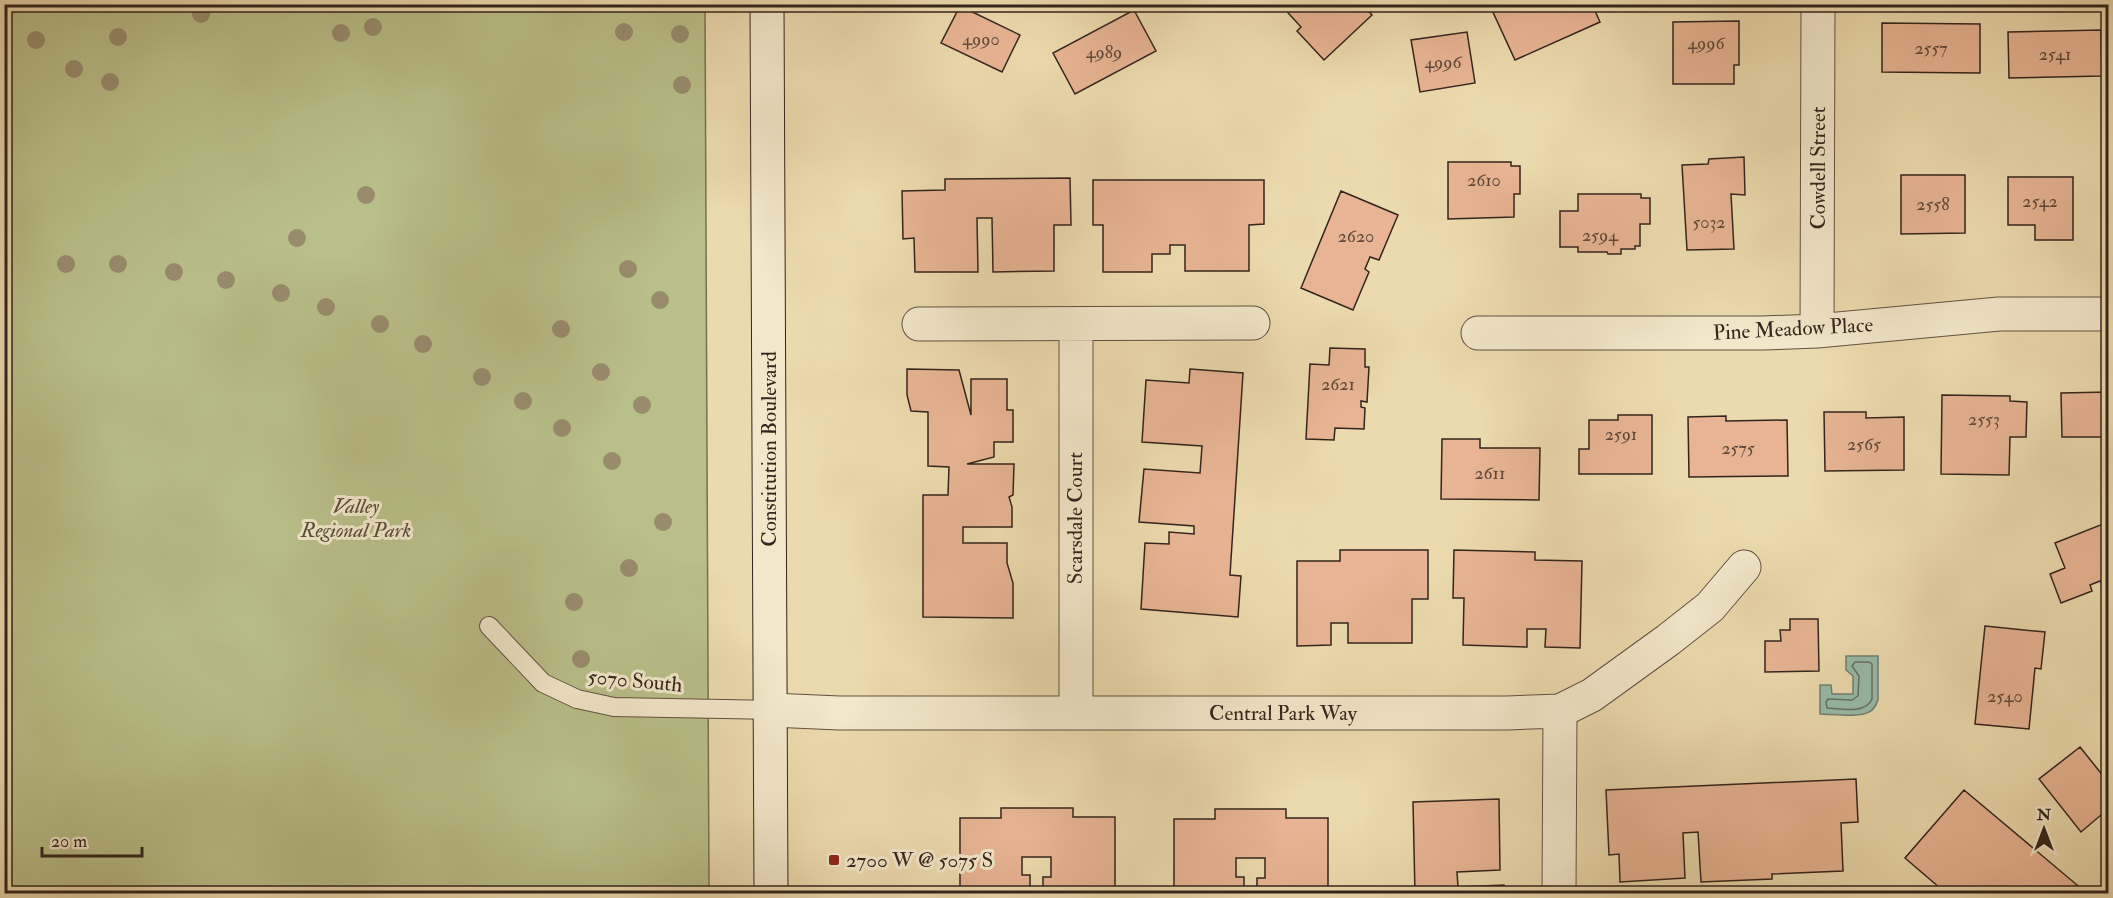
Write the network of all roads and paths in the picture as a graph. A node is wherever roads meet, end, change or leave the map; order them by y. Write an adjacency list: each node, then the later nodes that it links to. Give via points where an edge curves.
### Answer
1 (767, 4): 11 (street, Constitution Boulevard)
2 (1818, 4): 7 (street, Cowdell Street)
3 (2109, 314): 7 (street, Pine Meadow Place, via 1999,314)
4 (1253, 323): 6 (street)
5 (919, 324): 6 (street)
6 (1076, 324): 13 (street, Scarsdale Court)
7 (1817, 331): 8 (street, Pine Meadow Place)
8 (1478, 333)
9 (1744, 567): 12 (street, Central Park Way, via 1710,607 1668,640 1592,695)
10 (489, 626): 11 (lane, 5070 South, via 543,683 577,699 614,706)
11 (771, 710): 13 (street, Central Park Way); 14 (street, Constitution Boulevard)
12 (1560, 711): 13 (street, Central Park Way); 15 (street)
13 (1076, 713)
14 (771, 894)
15 (1559, 894)

